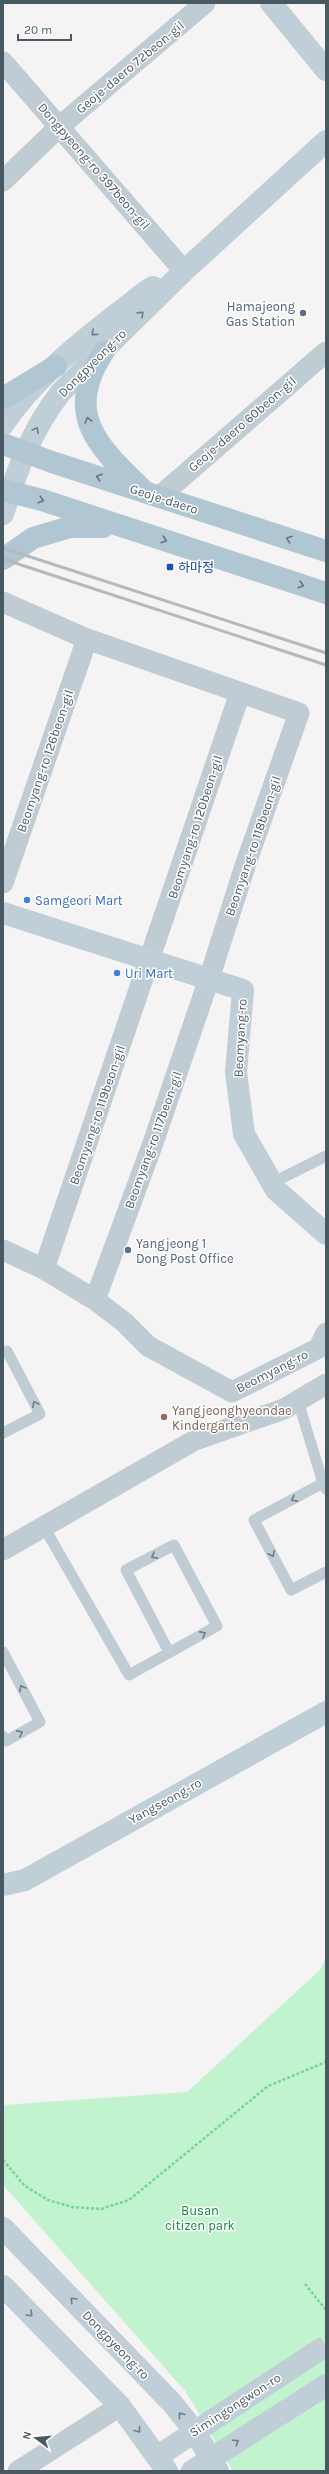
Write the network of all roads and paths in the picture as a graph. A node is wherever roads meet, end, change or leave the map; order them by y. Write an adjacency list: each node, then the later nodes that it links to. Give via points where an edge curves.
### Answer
1 (205, 3): 5 (street, Geoje-daero 72beon-gil)
2 (271, 3): 4 (main road)
3 (3, 62): 5 (street, Dongpyeong-ro 397beon-gil)
4 (326, 70)
5 (60, 126): 7 (street, Geoje-daero 72beon-gil); 8 (street, Dongpyeong-ro 397beon-gil)
6 (326, 141): 8 (main road, Dongpyeong-ro)
7 (3, 181)
8 (184, 271): 9 (main road, Dongpyeong-ro, one-way to 8); 11 (main road, Dongpyeong-ro, one-way to 11, via 150,289)
9 (104, 351): 15 (main road, Dongpyeong-ro, one-way to 9, via 44,413 82,369); 17 (main road, one-way to 9, via 113,461 90,427 85,407 87,381)
10 (325, 354): 17 (street, Geoje-daero 60beon-gil)
11 (56, 366): 12 (main road); 13 (main road, Dongpyeong-ro, via 16,406)
12 (3, 398)
13 (3, 425)
14 (3, 444): 15 (main road, Geoje-daero)
15 (24, 452): 16 (main road, Dongpyeong-ro); 17 (main road, Geoje-daero, one-way to 15)
16 (7, 491): 18 (main road, Dongpyeong-ro); 19 (main road, one-way to 19)
17 (153, 495): 20 (main road, Geoje-daero, one-way to 17)
18 (3, 514)
19 (123, 527): 21 (main road, via 70,527 33,538); 22 (main road, one-way to 22)
20 (326, 551)
21 (3, 559)
22 (326, 592)
23 (3, 602): 24 (street)
24 (87, 639): 25 (street); 26 (street, Beomyang-ro 126beon-gil)
25 (240, 693): 28 (street, Beomyang-ro 120beon-gil); 29 (street, Beomyang-ro 118beon-gil, via 299,713 245,866)
26 (3, 883)
27 (3, 913): 28 (main road, Beomyang-ro)
28 (151, 960): 29 (main road, Beomyang-ro); 34 (street, Beomyang-ro 119beon-gil)
29 (209, 979): 31 (main road, Beomyang-ro, via 243,990 236,1072 244,1134); 35 (street, Beomyang-ro 117beon-gil)
30 (326, 1156): 31 (lane)
31 (272, 1183): 32 (main road, Beomyang-ro, via 276,1190)
32 (326, 1234)
33 (3, 1250): 34 (street, Beomyang-ro)
34 (44, 1269): 35 (street, Beomyang-ro)
35 (95, 1300): 39 (street, Beomyang-ro, via 124,1322 148,1346)
36 (326, 1333): 39 (street, Beomyang-ro, via 319,1348)
37 (3, 1353): 42 (lane, one-way to 37, via 40,1414 7,1351)
38 (326, 1384): 40 (street)
39 (232, 1392): 41 (street)
40 (298, 1401): 41 (street, via 284,1409); 43 (lane)
41 (246, 1421): 44 (street, via 196,1440)
42 (3, 1433)
43 (325, 1486): 46 (lane, one-way to 46, via 254,1520 291,1590)
44 (44, 1527): 45 (street); 48 (lane, via 129,1675)
45 (3, 1549)
46 (326, 1572)
47 (3, 1652): 50 (lane, one-way to 47, via 40,1722)
48 (169, 1652): 48 (lane, one-way to 48, via 217,1626 174,1545 126,1570)
49 (326, 1712): 51 (main road, Yangseong-ro, via 25,1880)
50 (4, 1740)
51 (3, 1885)
52 (326, 2062): 53 (path, via 268,2086 129,2200 101,2209 72,2207 48,2200 25,2186)
53 (3, 2160)
54 (3, 2228): 61 (main road, Dongpyeong-ro, one-way to 54, via 173,2404)
55 (305, 2284): 57 (path)
56 (3, 2286): 60 (main road, one-way to 60)
57 (326, 2310)
58 (313, 2354): 61 (main road, Simingongwon-ro)
59 (326, 2384): 63 (main road, one-way to 59)
60 (120, 2406): 62 (main road, one-way to 62); 64 (street)
61 (195, 2432): 62 (main road, Simingongwon-ro); 63 (main road, Dongpyeong-ro)
62 (162, 2463)
63 (214, 2465): 65 (main road)
64 (18, 2471)
65 (192, 2471)

